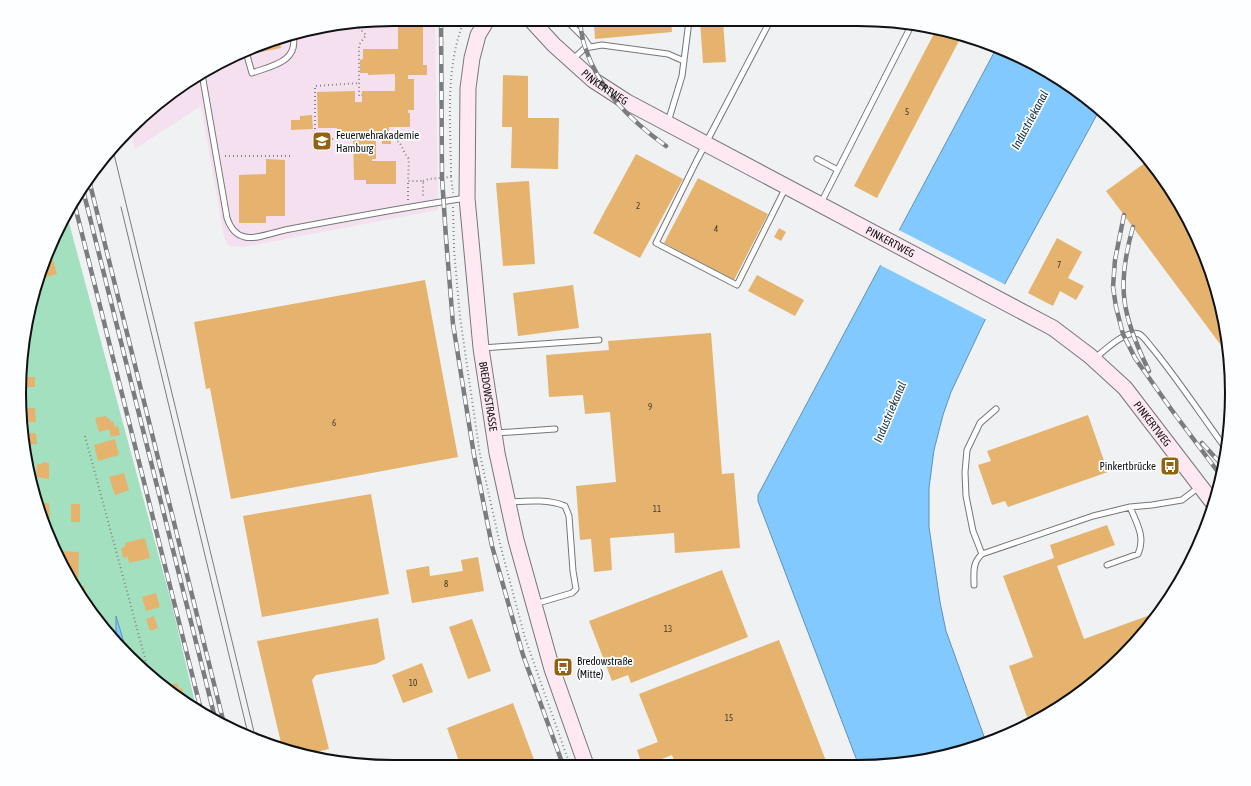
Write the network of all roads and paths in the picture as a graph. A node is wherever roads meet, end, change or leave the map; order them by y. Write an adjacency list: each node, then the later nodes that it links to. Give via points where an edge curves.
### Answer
1 (462, 26): 18 (path, via 453,63)
2 (483, 26): 32 (street, BREDOWSTRASSE, via 478,35 472,58 468,88)
3 (537, 26): 12 (street, PINKERTWEG)
4 (572, 26): 10 (lane)
5 (688, 26): 13 (lane)
6 (767, 26): 23 (lane)
7 (359, 28): 15 (path, via 366,35 359,45)
8 (909, 30): 27 (lane)
9 (293, 40): 11 (lane, via 294,49 289,57 252,73)
10 (590, 47): 12 (lane, via 582,50); 13 (lane, via 602,45 668,54)
11 (247, 57)
12 (571, 61): 17 (street, PINKERTWEG, via 605,88)
13 (684, 61): 17 (lane)
14 (203, 79): 35 (lane, via 227,218 234,231 251,238)
15 (359, 83): 16 (path, via 359,96); 20 (path, via 314,86)
16 (362, 95)
17 (668, 123): 23 (street, PINKERTWEG)
18 (451, 125)
19 (340, 133): 22 (path)
20 (314, 134)
21 (391, 139): 29 (path, via 395,138 402,144 409,159)
22 (325, 143)
23 (706, 143): 31 (street, PINKERTWEG); 31 (lane, via 656,243 737,285)
24 (226, 156): 25 (path)
25 (293, 156)
26 (817, 160): 27 (lane)
27 (838, 170): 34 (lane)
28 (452, 177): 30 (path)
29 (408, 181): 30 (path); 35 (path)
30 (423, 181): 33 (path)
31 (787, 186): 34 (street, PINKERTWEG)
32 (467, 198): 33 (lane); 37 (street, BREDOWSTRASSE)
33 (423, 204): 35 (lane)
34 (821, 204): 38 (street, PINKERTWEG, via 1054,328)
35 (408, 207)
36 (599, 340): 37 (lane)
37 (481, 348): 41 (street, BREDOWSTRASSE)
38 (1094, 359): 43 (lane, via 1124,335 1139,334 1160,358); 44 (street, PINKERTWEG, via 1131,394)
39 (996, 409): 48 (lane, via 980,423 967,450 964,472 973,531)
40 (555, 429): 41 (lane)
41 (494, 433): 46 (street, BREDOWSTRASSE)
42 (85, 436): 52 (path)
43 (1222, 443)
44 (1200, 486): 45 (street, PINKERTWEG); 47 (lane, via 1182,500)
45 (1209, 498)
46 (507, 502): 51 (street, BREDOWSTRASSE); 51 (lane, via 531,500 559,504 565,506 569,516 576,589 572,594)
47 (1130, 507): 48 (lane, via 1092,516); 49 (lane, via 1141,534 1142,546 1138,554)
48 (982, 554): 50 (lane, via 973,570)
49 (1108, 565)
50 (974, 585)
51 (534, 604): 53 (street, BREDOWSTRASSE, via 552,669)
52 (147, 665)
53 (584, 760)

